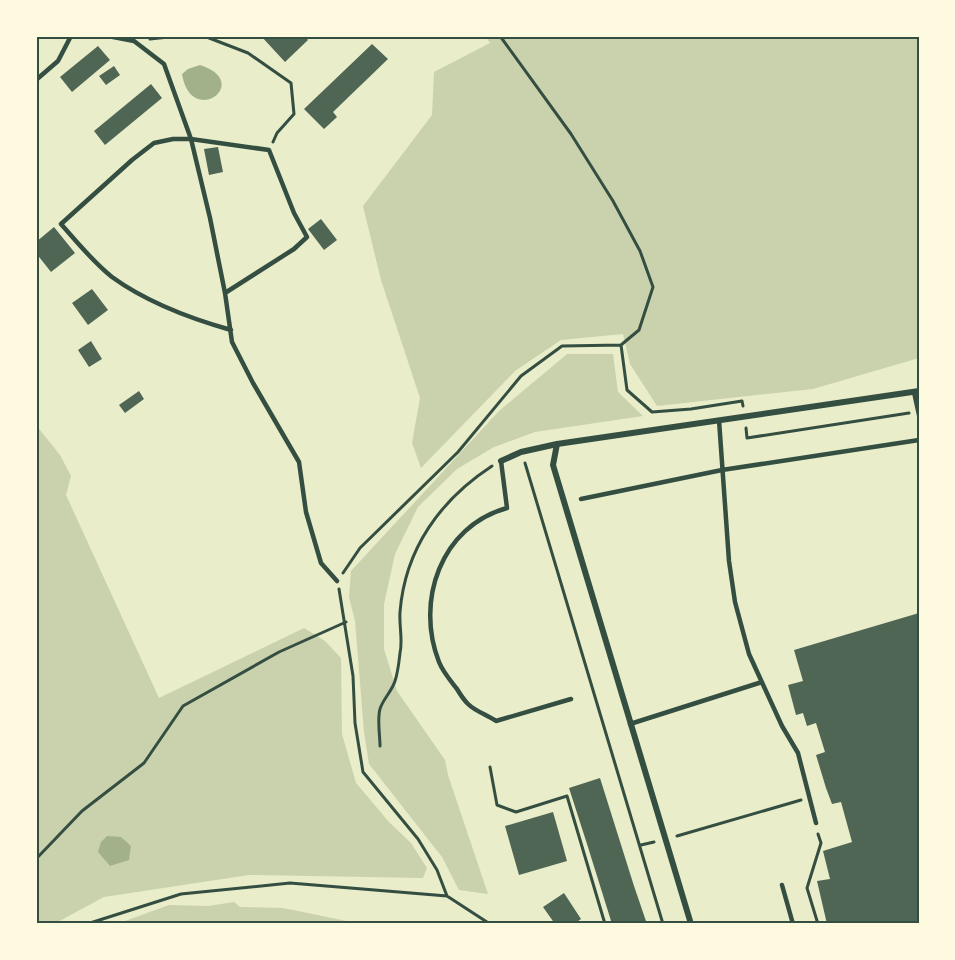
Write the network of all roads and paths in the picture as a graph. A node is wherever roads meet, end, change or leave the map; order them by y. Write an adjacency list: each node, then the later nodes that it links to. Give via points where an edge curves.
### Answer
1 (71, 36): 7 (lane, via 58,61)
2 (108, 36): 6 (lane)
3 (178, 36): 6 (path)
4 (204, 36): 8 (path, via 248,53 291,83 294,114)
5 (500, 36): 21 (path, via 614,201 640,251 653,287 639,330 621,345 562,346 521,375 458,452 360,548)
6 (134, 41): 9 (lane, via 164,64)
7 (36, 80)
8 (278, 133)
9 (191, 139): 10 (lane); 10 (lane, via 269,150 307,237); 11 (lane, via 154,143 61,224 112,277 144,296)
10 (225, 292): 11 (lane)
11 (231, 330): 21 (lane, via 232,342 253,383 299,462 306,512 321,563)
12 (917, 392): 13 (lane); 14 (street)
13 (919, 415)
14 (719, 420): 16 (street); 19 (lane)
15 (919, 440): 19 (lane)
16 (556, 444): 17 (street); 25 (street, via 553,465)
17 (521, 452): 18 (street); 31 (path)
18 (501, 461): 24 (lane, via 507,508 468,529 441,562 430,610 434,644 444,673 468,704 496,721); 26 (path, via 459,490 440,510 414,555 404,582 399,614 401,648 395,682 380,710)
19 (722, 470): 20 (lane); 23 (lane, via 735,602 749,654)
20 (581, 499)
21 (338, 581): 22 (path)
22 (346, 622): 32 (path, via 279,652 183,706 144,763 82,811); 34 (path, via 363,772 418,839)
23 (762, 682): 25 (lane); 28 (lane, via 798,753)
24 (572, 699)
25 (630, 724): 30 (street)
26 (380, 746)
27 (490, 767): 37 (path, via 497,805 516,812 567,796)
28 (810, 798): 29 (lane); 30 (path)
29 (816, 823): 41 (path, via 820,843 807,888)
30 (665, 839): 31 (path); 39 (street)
31 (641, 845): 38 (path)
32 (36, 860)
33 (782, 885): 40 (lane)
34 (447, 896): 35 (path, via 290,884 181,894); 36 (path)
35 (87, 924)
36 (490, 924)
37 (605, 924)
38 (663, 924)
39 (691, 924)
40 (793, 924)
41 (818, 924)

